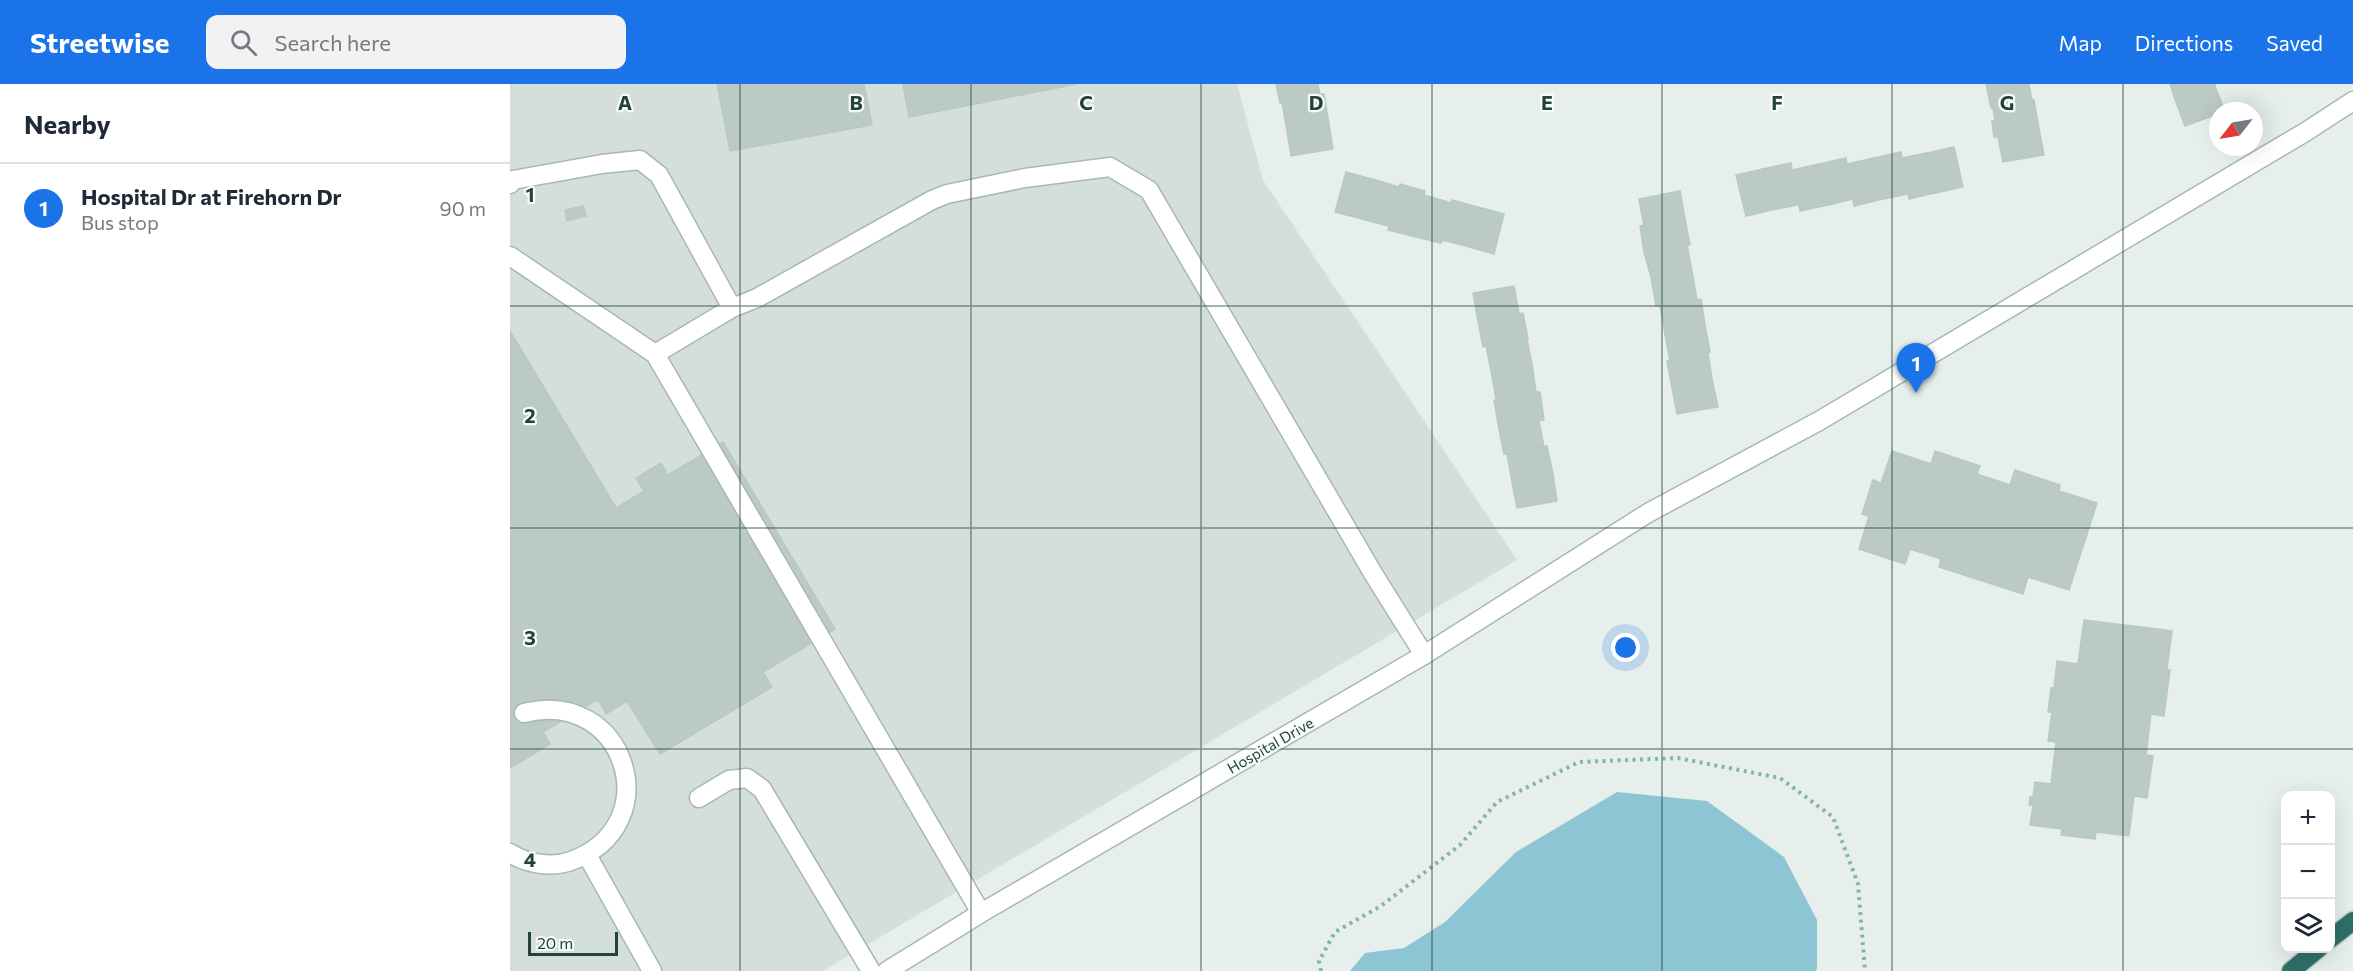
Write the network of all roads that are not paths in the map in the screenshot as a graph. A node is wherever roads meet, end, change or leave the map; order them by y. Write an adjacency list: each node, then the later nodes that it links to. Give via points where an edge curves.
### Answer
1 (2353, 101): 6 (street, Hospital Drive, via 1819,421 1648,513)
2 (511, 181): 4 (street, via 640,160 659,175)
3 (510, 256): 5 (street)
4 (732, 308): 5 (street); 6 (street, via 947,194 1054,173 1110,167 1149,190)
5 (654, 354): 11 (street)
6 (1424, 656): 11 (street, Hospital Drive)
7 (524, 713): 9 (street, via 558,709 579,715 598,726 623,761 626,804 618,825 605,842)
8 (699, 798): 16 (street, via 729,780 747,778 762,789)
9 (587, 855): 10 (street, via 564,864); 15 (street)
10 (512, 858)
11 (981, 914): 17 (street, Hospital Drive)
12 (2353, 921): 13 (highway)
13 (2335, 936)
14 (2313, 953): 18 (highway)
15 (652, 971)
16 (871, 971)
17 (887, 971)
18 (2291, 971)

